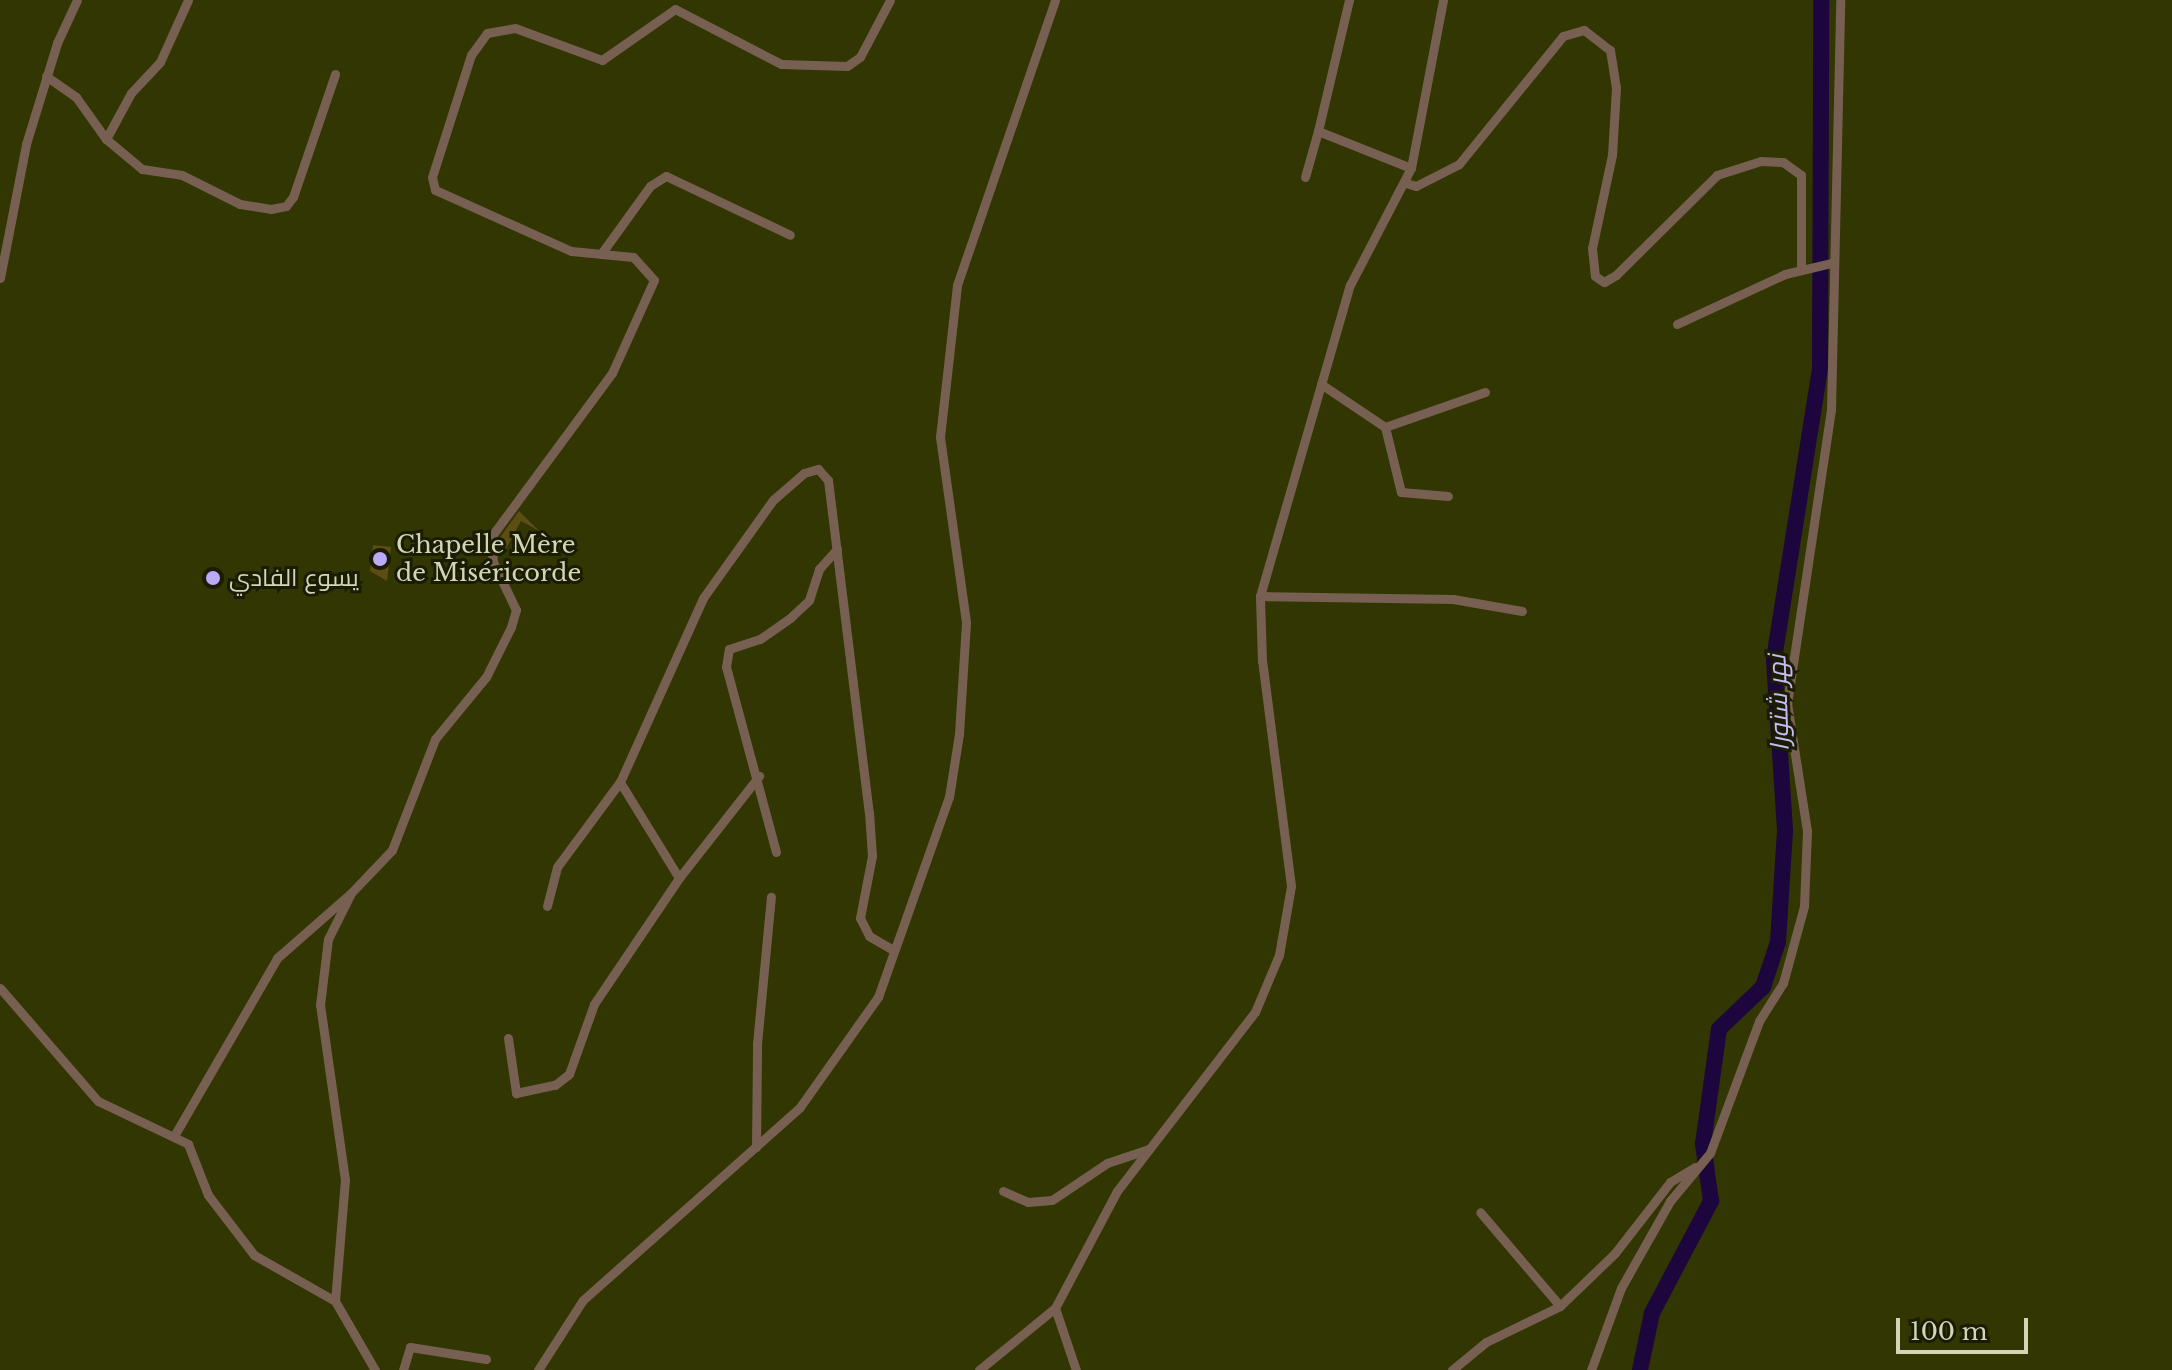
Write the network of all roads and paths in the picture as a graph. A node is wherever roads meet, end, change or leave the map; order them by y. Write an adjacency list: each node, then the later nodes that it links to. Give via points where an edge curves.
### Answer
1 (77, 0): 9 (street)
2 (188, 0): 11 (street, via 160,62 131,93)
3 (890, 0): 16 (street, via 860,57 834,67 781,64 675,9 602,60 528,30 487,33 468,65 432,177 435,190 539,239)
4 (1055, 0): 35 (street, via 955,297 940,437 966,622 959,734 949,797)
5 (1349, 0): 10 (street)
6 (1443, 0): 12 (street)
7 (1840, 0): 17 (street)
8 (335, 74): 11 (street, via 293,197 281,209 240,204 182,175 154,175)
9 (46, 76): 11 (street, via 85,106); 19 (street, via 26,144)
10 (1318, 131): 12 (street); 13 (street)
11 (106, 139)
12 (1411, 168): 14 (street)
13 (1305, 177)
14 (1406, 183): 18 (street, via 1416,186 1459,164 1563,36 1584,30 1610,50 1616,88 1612,155 1592,248 1595,276 1604,282 1616,275 1717,175 1761,161 1783,162 1801,175); 21 (street, via 1350,285)
15 (790, 235): 16 (street, via 666,176 650,186)
16 (601, 254): 32 (street, via 644,264 654,280 649,303 612,373 491,537 493,562 516,610 511,627 486,677 435,739 392,850)
17 (1827, 264): 18 (street); 41 (street, via 1830,421 1787,704 1807,831 1804,906 1783,983 1759,1021 1710,1153)
18 (1801, 268): 20 (street)
19 (0, 278)
20 (1677, 324)
21 (1321, 384): 23 (street); 26 (street)
22 (1485, 392): 23 (street)
23 (1385, 427): 24 (street, via 1401,492)
24 (1448, 496)
25 (837, 549): 28 (street, via 819,569 809,600 791,617 760,639 729,649 726,667); 29 (street, via 828,480 811,470 773,500 703,598); 35 (street, via 872,844 860,918 869,936)
26 (1260, 596): 27 (street, via 1453,599); 40 (street, via 1262,661 1290,865 1285,933 1255,1012)
27 (1522, 611)
28 (759, 776): 30 (street); 31 (street)
29 (620, 782): 31 (street); 34 (street, via 557,867)
30 (776, 852)
31 (679, 878): 37 (street, via 594,1004 569,1074 555,1085 516,1093)
32 (351, 893): 38 (street, via 277,958); 44 (street, via 328,939 320,987 345,1180)
33 (771, 897): 39 (street, via 757,1044)
34 (547, 906)
35 (893, 950): 39 (street, via 873,1008 833,1067)
36 (0, 988): 38 (street, via 98,1101 127,1120)
37 (508, 1038)
38 (174, 1136): 44 (street, via 193,1151 208,1195 254,1255)
39 (756, 1147): 50 (street, via 583,1300)
40 (1149, 1149): 42 (street, via 1107,1163 1052,1200 1028,1202); 46 (street, via 1090,1235)
41 (1701, 1164): 45 (street, via 1670,1182 1615,1253); 54 (street, via 1670,1201 1621,1288)
42 (1003, 1191)
43 (1480, 1212): 45 (street)
44 (335, 1301): 48 (street)
45 (1560, 1306): 53 (street, via 1486,1342)
46 (1055, 1308): 51 (street); 52 (street)
47 (486, 1359): 49 (street, via 410,1347)
48 (375, 1370)
49 (403, 1370)
50 (538, 1370)
51 (979, 1370)
52 (1076, 1370)
53 (1452, 1370)
54 (1591, 1370)

